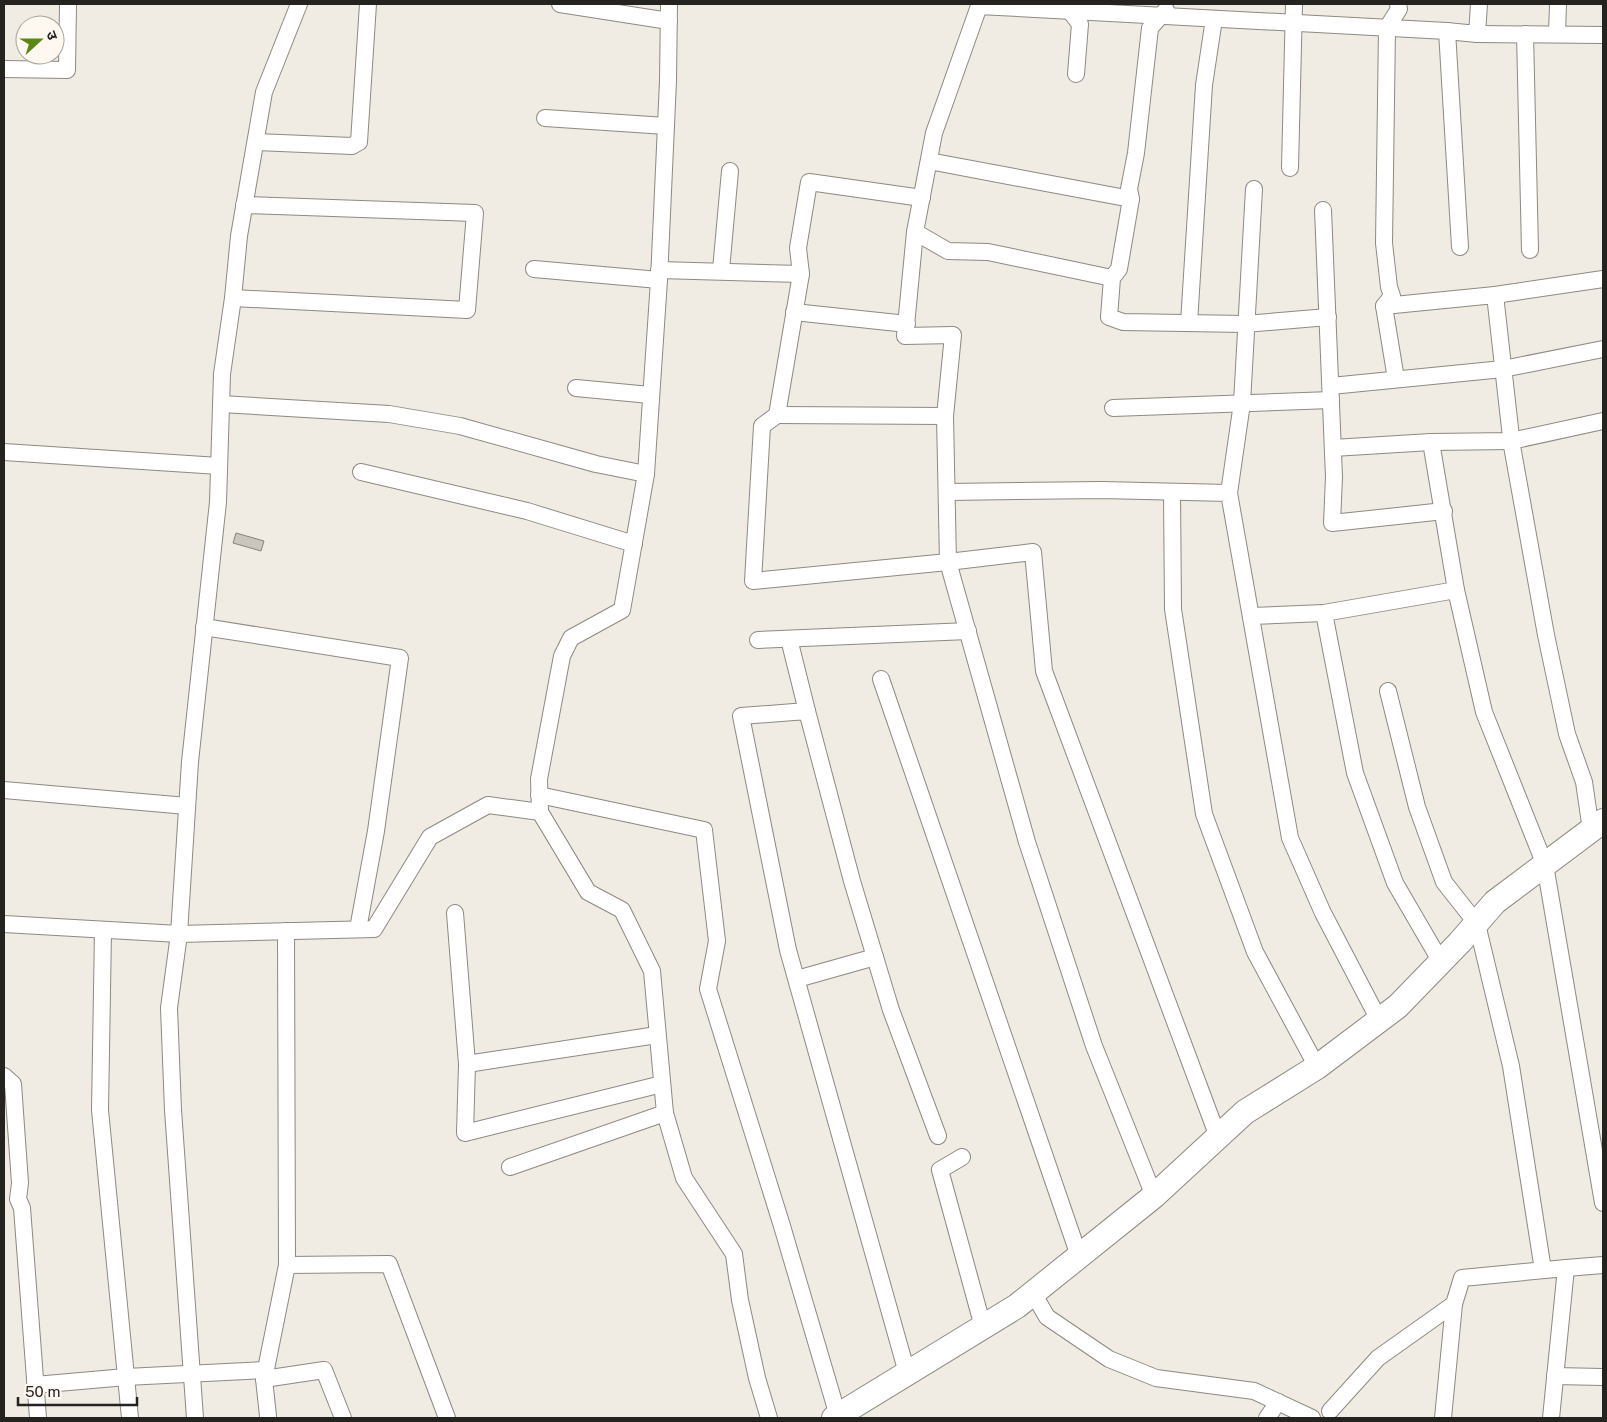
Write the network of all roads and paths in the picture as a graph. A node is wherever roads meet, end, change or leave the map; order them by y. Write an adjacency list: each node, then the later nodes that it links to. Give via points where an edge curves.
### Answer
1 (68, 4): 22 (street, via 67,70)
2 (299, 4): 26 (street, via 264,92)
3 (368, 4): 26 (street, via 359,142 352,146)
4 (560, 4): 14 (street)
5 (669, 4): 14 (street)
6 (1294, 4): 15 (street)
7 (1398, 4): 16 (street)
8 (1479, 4): 18 (street)
9 (1558, 4): 20 (street)
10 (978, 5): 11 (street); 27 (street, via 934,133)
11 (1070, 7): 12 (street); 23 (street, via 1080,24)
12 (1171, 12): 13 (street); 32 (street, via 1150,28 1129,190)
13 (1214, 19): 15 (street); 49 (street, via 1204,85)
14 (669, 21): 25 (street)
15 (1293, 23): 16 (street); 28 (street)
16 (1387, 28): 17 (street); 46 (street, via 1384,243 1392,296)
17 (1447, 31): 18 (street); 36 (street)
18 (1477, 34): 19 (street)
19 (1525, 34): 20 (street); 37 (street)
20 (1557, 34): 21 (street)
21 (1603, 35)
22 (4, 69)
23 (1076, 74)
24 (545, 118): 25 (street)
25 (666, 126): 41 (street)
26 (256, 142): 33 (street)
27 (929, 161): 31 (street); 32 (street)
28 (1290, 168)
29 (730, 171): 39 (street)
30 (1254, 189): 51 (street)
31 (922, 198): 35 (street); 40 (street, via 809,182 798,248)
32 (1131, 199): 42 (street, via 1119,269)
33 (244, 205): 45 (street); 45 (street, via 475,212 467,310)
34 (1324, 210): 48 (street)
35 (915, 232): 42 (street, via 948,251 988,252); 50 (street)
36 (1460, 247)
37 (1530, 250)
38 (534, 270): 41 (street)
39 (720, 270): 40 (street); 41 (street)
40 (801, 274): 47 (street)
41 (659, 275): 57 (street)
42 (1112, 278): 49 (street, via 1109,317 1123,322)
43 (1603, 279): 44 (street)
44 (1495, 295): 46 (street); 53 (street)
45 (233, 298): 59 (street)
46 (1384, 306): 54 (street)
47 (794, 312): 50 (street); 61 (street)
48 (1328, 317): 51 (street); 56 (street)
49 (1189, 323): 51 (street)
50 (907, 324): 62 (street, via 905,336 953,335)
51 (1245, 324): 58 (street)
52 (1603, 349): 53 (street)
53 (1503, 369): 54 (street); 64 (street)
54 (1396, 379): 56 (street)
55 (576, 388): 57 (street)
56 (1331, 393): 58 (street); 66 (street)
57 (650, 395): 70 (street)
58 (1242, 403): 60 (street); 73 (street)
59 (221, 404): 68 (street); 70 (street, via 390,414 460,426 596,464)
60 (1113, 408)
61 (777, 415): 62 (street); 76 (street, via 762,426 753,581)
62 (945, 416): 71 (street)
63 (1603, 421): 64 (street)
64 (1511, 441): 65 (street); 91 (street, via 1567,734)
65 (1431, 442): 66 (street); 74 (street)
66 (1333, 448): 74 (street, via 1332,523)
67 (4, 452): 68 (street)
68 (219, 466): 80 (street)
69 (361, 472): 75 (street, via 527,511)
70 (646, 474): 75 (street)
71 (948, 492): 72 (street); 76 (street)
72 (1172, 492): 73 (street); 106 (street, via 1173,609 1204,814 1256,952)
73 (1229, 493): 79 (street)
74 (1444, 511): 77 (street)
75 (634, 544): 88 (street, via 622,610 571,638 562,656 539,779)
76 (948, 562): 81 (street); 111 (street, via 1033,552 1044,670)
77 (1456, 590): 78 (street); 92 (street, via 1484,712)
78 (1324, 613): 79 (street); 101 (street, via 1355,773 1395,883)
79 (1251, 616): 103 (street, via 1290,838 1323,914)
80 (204, 627): 89 (street); 96 (street, via 400,658 376,831)
81 (968, 631): 82 (street); 114 (street, via 1030,852 1094,1046)
82 (789, 639): 83 (street); 86 (street)
83 (758, 640)
84 (880, 679): 116 (street)
85 (1388, 691): 95 (street, via 1417,807 1444,882)
86 (807, 711): 100 (street); 102 (street, via 741,716 788,950)
87 (4, 790): 89 (street)
88 (539, 795): 90 (street); 134 (street, via 704,830 718,941 708,989 782,1226)
89 (187, 806): 99 (street)
90 (540, 812): 96 (street, via 488,805 430,837 374,929); 104 (street, via 588,892 622,910 652,971)
91 (1597, 826): 92 (street)
92 (1545, 865): 95 (street, via 1495,902); 115 (street)
93 (455, 913): 105 (street)
94 (4, 924): 97 (street)
95 (1477, 924): 101 (street); 120 (street, via 1511,1066)
96 (358, 929): 98 (street)
97 (103, 931): 99 (street); 128 (street, via 100,1110)
98 (286, 931): 99 (street); 117 (street)
99 (180, 934): 125 (street, via 169,1008)
100 (875, 957): 102 (street); 110 (street, via 891,1010)
101 (1441, 962): 103 (street, via 1398,1006)
102 (797, 979): 124 (street)
103 (1379, 1020): 106 (street)
104 (657, 1035): 105 (street); 108 (street)
105 (467, 1064): 108 (street, via 465,1132)
106 (1318, 1067): 111 (street, via 1245,1112)
107 (4, 1076): 130 (street, via 13,1084 20,1184 18,1199 22,1208)
108 (662, 1084): 109 (street)
109 (666, 1113): 113 (street); 140 (street, via 684,1178 734,1254 740,1300)
110 (938, 1136)
111 (1218, 1137): 114 (street)
112 (962, 1157): 123 (street, via 940,1170)
113 (510, 1167)
114 (1154, 1196): 116 (street)
115 (1603, 1203)
116 (1079, 1256): 121 (street)
117 (287, 1265): 126 (street); 139 (street, via 388,1264)
118 (1603, 1266): 119 (street)
119 (1566, 1268): 120 (street); 127 (street)
120 (1544, 1270): 122 (street, via 1462,1278)
121 (1034, 1293): 123 (street); 131 (street, via 1047,1317 1109,1359 1156,1378 1254,1391)
122 (1454, 1304): 133 (street, via 1378,1358); 143 (street)
123 (983, 1327): 124 (street)
124 (908, 1373): 134 (street)
125 (192, 1374): 126 (street); 128 (street); 137 (street)
126 (265, 1374): 132 (street); 138 (street, via 324,1370)
127 (1555, 1376): 129 (street); 144 (street)
128 (126, 1377): 130 (street); 136 (street)
129 (1603, 1377)
130 (35, 1386): 135 (street)
131 (1278, 1402): 141 (street); 142 (street)
132 (268, 1416)
133 (1328, 1416)
134 (836, 1417)
135 (38, 1418)
136 (130, 1418)
137 (195, 1418)
138 (343, 1418)
139 (447, 1418)
140 (769, 1418)
141 (1267, 1418)
142 (1312, 1418)
143 (1443, 1418)
144 (1551, 1418)

